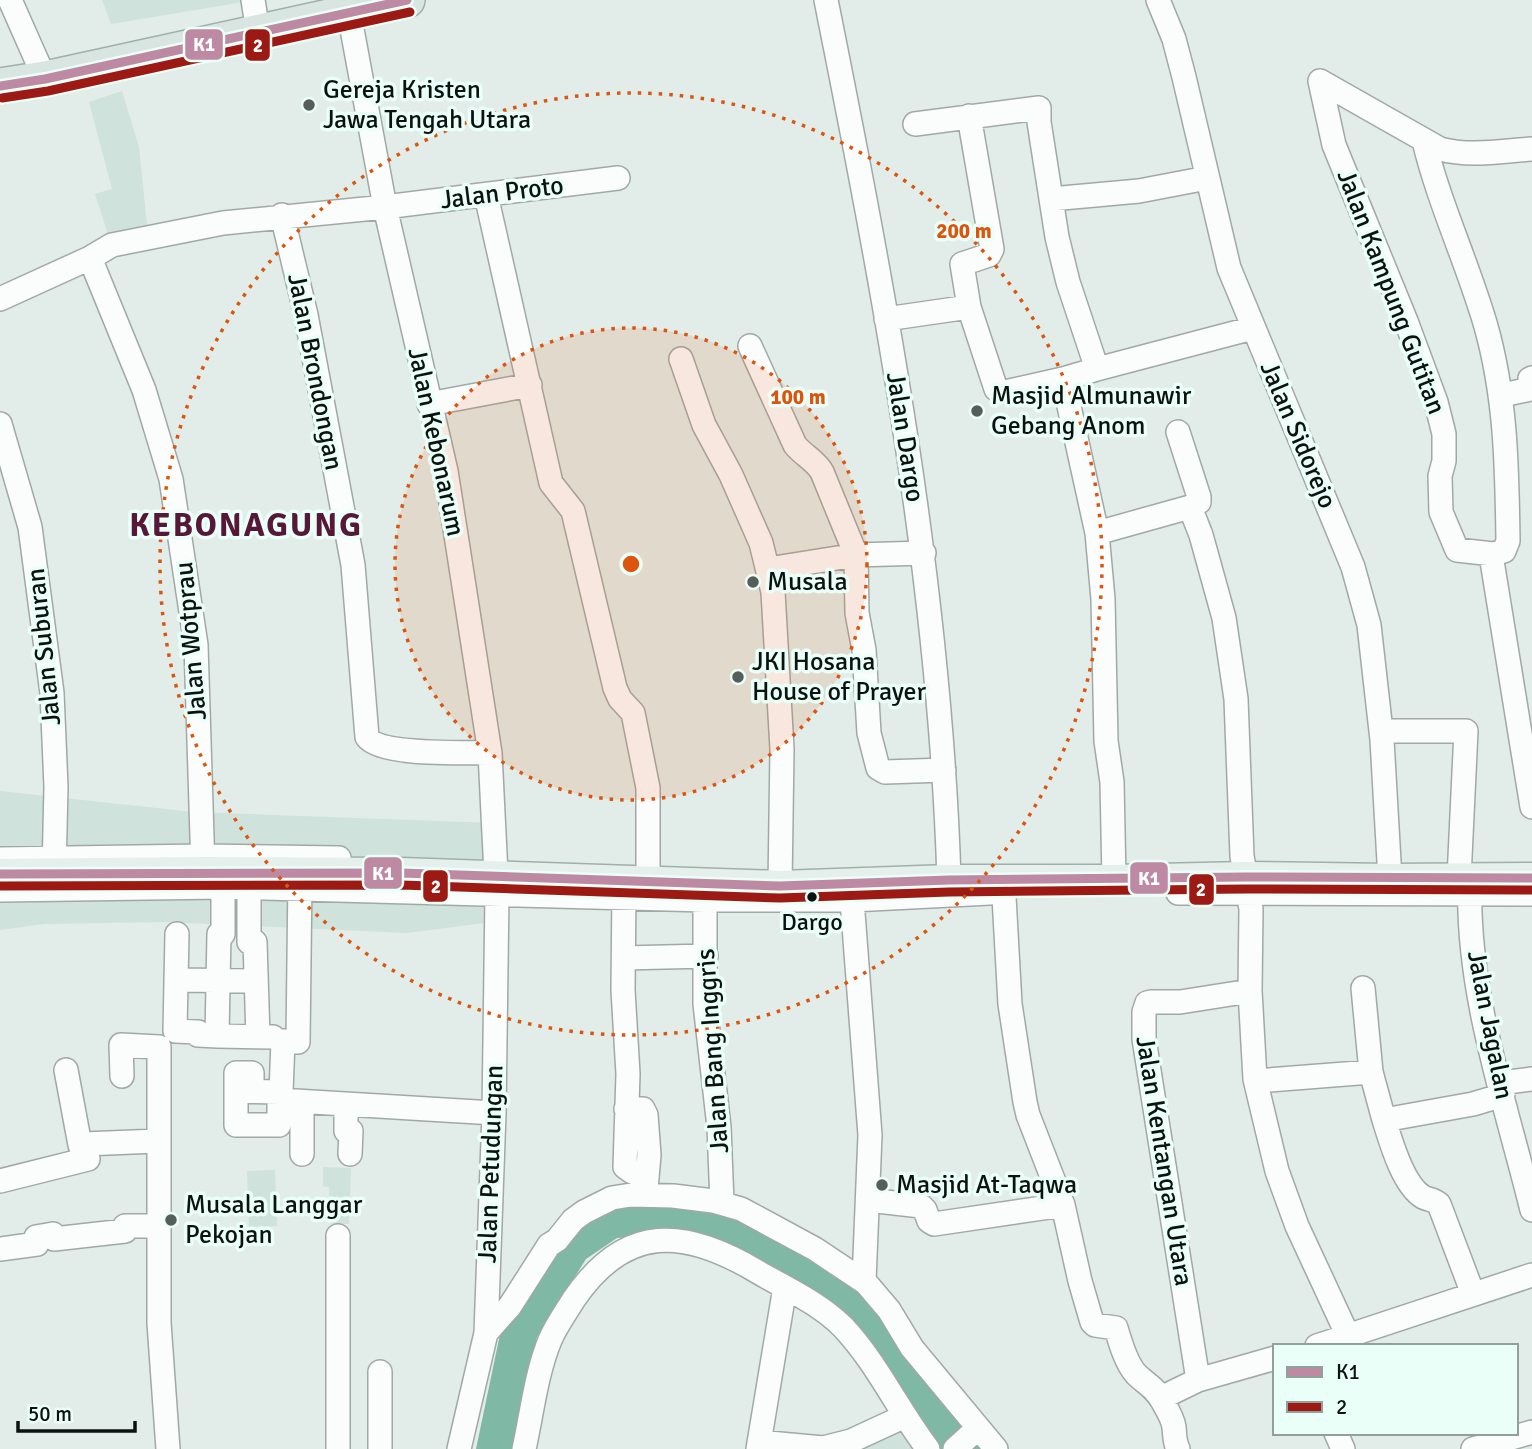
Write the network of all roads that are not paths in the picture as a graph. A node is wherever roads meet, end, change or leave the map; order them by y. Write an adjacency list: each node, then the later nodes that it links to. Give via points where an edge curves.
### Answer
1 (10, 0): 7 (street)
2 (407, 0): 5 (highway)
3 (826, 0): 22 (street, Jalan Dargo)
4 (1158, 0): 14 (street, Jalan Sidorejo, via 1177,52)
5 (349, 12): 6 (highway); 17 (street, Jalan Kebonarum)
6 (256, 16): 7 (highway)
7 (45, 79): 8 (highway)
8 (0, 86)
9 (969, 116): 10 (street); 16 (street, via 1039,108); 21 (street, via 992,249 989,255 962,264)
10 (915, 124)
11 (1424, 141): 12 (street, via 1474,154); 30 (street, via 1485,324); 37 (street, Jalan Kampung Gutitan, via 1320,80 1334,145 1440,412 1444,434 1442,516 1457,550)
12 (1532, 149)
13 (618, 178): 15 (street, Jalan Proto)
14 (1207, 178): 16 (street, via 1139,191); 23 (street, Jalan Sidorejo, via 1229,268)
15 (486, 195): 17 (street, Jalan Proto); 29 (street)
16 (1051, 199): 26 (street, via 1068,282)
17 (385, 207): 18 (street, Jalan Proto); 31 (street, Jalan Kebonarum)
18 (282, 215): 19 (street, Jalan Proto, via 112,245); 41 (street, Jalan Brondongan, via 306,315 352,565 367,737 382,747)
19 (90, 258): 20 (street, Jalan Proto); 52 (street, Jalan Wotprau, via 144,390 172,479)
20 (0, 299)
21 (969, 307): 22 (street); 28 (street, via 996,389 1004,392)
22 (886, 319): 36 (street, Jalan Dargo)
23 (1253, 327): 26 (street); 40 (street, Jalan Sidorejo, via 1353,567 1369,625)
24 (750, 346): 38 (street, via 796,445 819,466)
25 (681, 359): 39 (street, via 704,425 761,543)
26 (1097, 369): 28 (street)
27 (1532, 378): 30 (street, via 1531,389)
28 (1063, 379): 35 (street)
29 (530, 385): 31 (street); 60 (street, via 551,483 573,511 615,688 633,713 649,788)
30 (1502, 395): 37 (street, via 1508,541 1504,551)
31 (429, 404): 41 (street, Jalan Kebonarum, via 446,471)
32 (0, 424): 45 (street, Jalan Suburan, via 30,527 52,693)
33 (1178, 432): 34 (street, via 1199,497)
34 (1190, 507): 35 (street); 56 (street, via 1224,618 1236,699)
35 (1097, 533): 50 (street)
36 (924, 553): 38 (street); 42 (street, Jalan Dargo)
37 (1493, 554): 43 (street)
38 (856, 555): 39 (street); 42 (street, via 869,733 878,768 886,772)
39 (768, 569): 54 (street, via 780,681)
40 (1381, 731): 47 (street, Jalan Sidorejo); 57 (street, Jalan Jagalan, via 1466,731)
41 (490, 752): 53 (street, Jalan Kebonarum)
42 (944, 770): 48 (street, Jalan Dargo)
43 (1532, 807)
44 (0, 859): 45 (street)
45 (54, 866): 51 (main road); 52 (main road)
46 (401, 866): 52 (street); 53 (main road); 58 (main road)
47 (1389, 872): 56 (street); 57 (main road); 62 (main road)
48 (948, 873): 49 (street); 54 (street); 61 (main road); 65 (main road)
49 (1070, 873): 50 (main road); 61 (main road)
50 (1114, 873): 55 (main road)
51 (0, 874)
52 (225, 875): 58 (main road); 63 (street); 70 (street); 71 (street, via 249,942 255,942)
53 (497, 878): 58 (street); 60 (main road); 86 (street, Jalan Petudungan)
54 (780, 879): 60 (street); 64 (main road); 65 (main road)
55 (1193, 879): 56 (main road); 61 (street)
56 (1246, 879): 62 (main road); 73 (street)
57 (1464, 879): 59 (main road); 62 (street); 82 (street, Jalan Jagalan, via 1475,973)
58 (300, 882): 76 (street, via 298,1042)
59 (1525, 882)
60 (636, 884): 64 (main road); 68 (street)
61 (1003, 886): 65 (street); 97 (street, via 1010,1004 1025,1101)
62 (1316, 886)
63 (0, 890)
64 (705, 892): 65 (street); 67 (street, Jalan Bang Inggris)
65 (851, 892): 95 (street, via 870,1135)
66 (177, 934): 69 (street)
67 (706, 957): 68 (street); 96 (street, Jalan Bang Inggris, via 705,1004 719,1126)
68 (624, 958): 94 (street, via 626,1169)
69 (176, 980): 70 (street); 74 (street, via 175,1031)
70 (218, 981): 71 (street); 74 (street)
71 (256, 981): 75 (street)
72 (1363, 988): 78 (street)
73 (1250, 991): 81 (street); 111 (street, Jalan Kentangan Utara, via 1151,1002 1143,1012)
74 (217, 1036): 75 (street)
75 (258, 1037): 76 (street, via 283,1037)
76 (283, 1041): 83 (street)
77 (66, 1070): 89 (street, via 80,1144)
78 (1371, 1072): 81 (street); 87 (street)
79 (122, 1076): 88 (street, via 121,1045 159,1046)
80 (1532, 1079): 82 (street)
81 (1256, 1082): 107 (street, via 1277,1171)
82 (1502, 1089): 87 (street, via 1473,1104); 92 (street, Jalan Jagalan)
83 (279, 1096): 83 (street, via 279,1125 236,1125 244,1091); 84 (street)
84 (302, 1102): 85 (street); 90 (street)
85 (346, 1106): 86 (street); 91 (street)
86 (494, 1113): 106 (street, Jalan Petudungan)
87 (1384, 1120): 105 (street, via 1409,1180 1424,1198 1439,1204)
88 (157, 1141): 89 (street); 99 (street)
89 (84, 1144): 93 (street, via 88,1159)
90 (302, 1154)
91 (350, 1154)
92 (1525, 1156): 98 (street, Jalan Jagalan)
93 (0, 1181)
94 (646, 1184): 96 (street, via 678,1196); 106 (street, via 595,1204 578,1216 549,1245 510,1306)
95 (869, 1200): 97 (street, via 921,1206 934,1224); 103 (street)
96 (722, 1203): 103 (street, via 741,1209)
97 (1063, 1206): 112 (street, via 1092,1322 1116,1328 1132,1368)
98 (1532, 1210)
99 (158, 1226): 101 (street, via 125,1226 125,1231 54,1239 53,1234 36,1237 37,1244); 117 (street)
100 (338, 1236): 118 (street)
101 (0, 1249)
102 (1532, 1275): 105 (street)
103 (865, 1282): 114 (street)
104 (785, 1287): 113 (street, via 820,1307 847,1332); 116 (street); 121 (street, via 741,1261 686,1241 647,1242 606,1260 586,1281 551,1339)
105 (1473, 1294): 107 (street)
106 (485, 1333): 120 (street, Jalan Petudungan)
107 (1348, 1336): 108 (street)
108 (1323, 1344)
109 (1273, 1359): 111 (street)
110 (380, 1372): 119 (street)
111 (1198, 1380): 112 (street)
112 (1161, 1398): 125 (street)
113 (905, 1416): 116 (street, via 851,1441 822,1448); 122 (street)
114 (975, 1430): 123 (street); 124 (street)
115 (1532, 1432): 126 (street)
116 (758, 1446)
117 (168, 1449)
118 (338, 1449)
119 (380, 1449)
120 (459, 1449)
121 (524, 1449)
122 (928, 1449)
123 (955, 1449)
124 (996, 1449)
125 (1178, 1449)
126 (1473, 1449)

